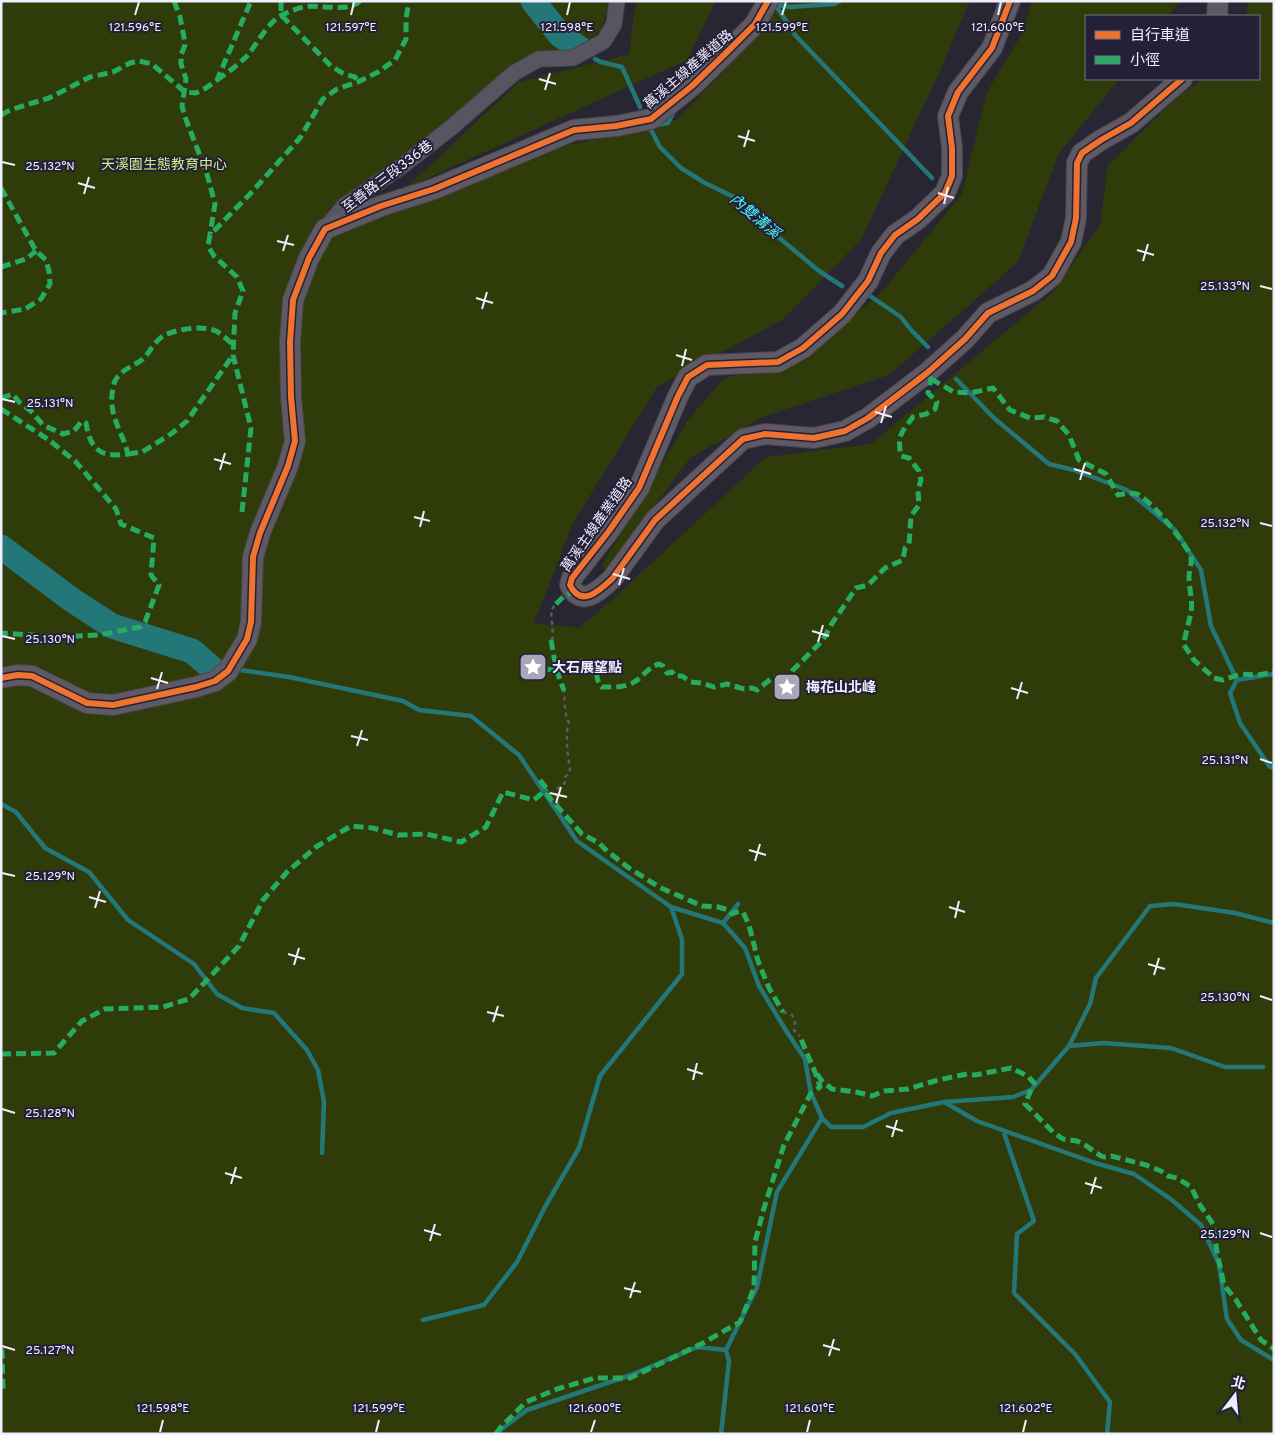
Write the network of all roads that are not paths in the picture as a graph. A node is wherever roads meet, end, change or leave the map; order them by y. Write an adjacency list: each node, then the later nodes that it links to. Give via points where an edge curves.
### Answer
1 (616, 1): 7 (street, 至善路三段336巷, via 614,24 604,41 573,58 539,59 514,74 452,128 344,206)
2 (768, 1): 7 (street, 萬溪主線產業道路, via 755,24 736,44 651,119 574,130 434,189 380,206)
3 (1010, 1): 6 (street, 萬溪主線產業道路, via 992,48 958,92 948,116 952,176 945,194 895,236 881,253 868,281 842,314 803,348 778,362 707,365 688,377 639,488 572,578 573,592 582,596 593,595 612,579 654,520 743,439 765,434 814,438 844,432 927,373 988,313 1034,291 1052,276 1071,242 1076,218 1077,163 1082,153 1132,123)
4 (1218, 1): 5 (street)
5 (1217, 15)
6 (1181, 80)
7 (325, 229): 8 (street, 至善路三段336巷, via 309,258 293,300 290,342 295,440 253,557 251,622 247,639 228,671 196,687 113,705 86,703 32,676)
8 (1, 678)

